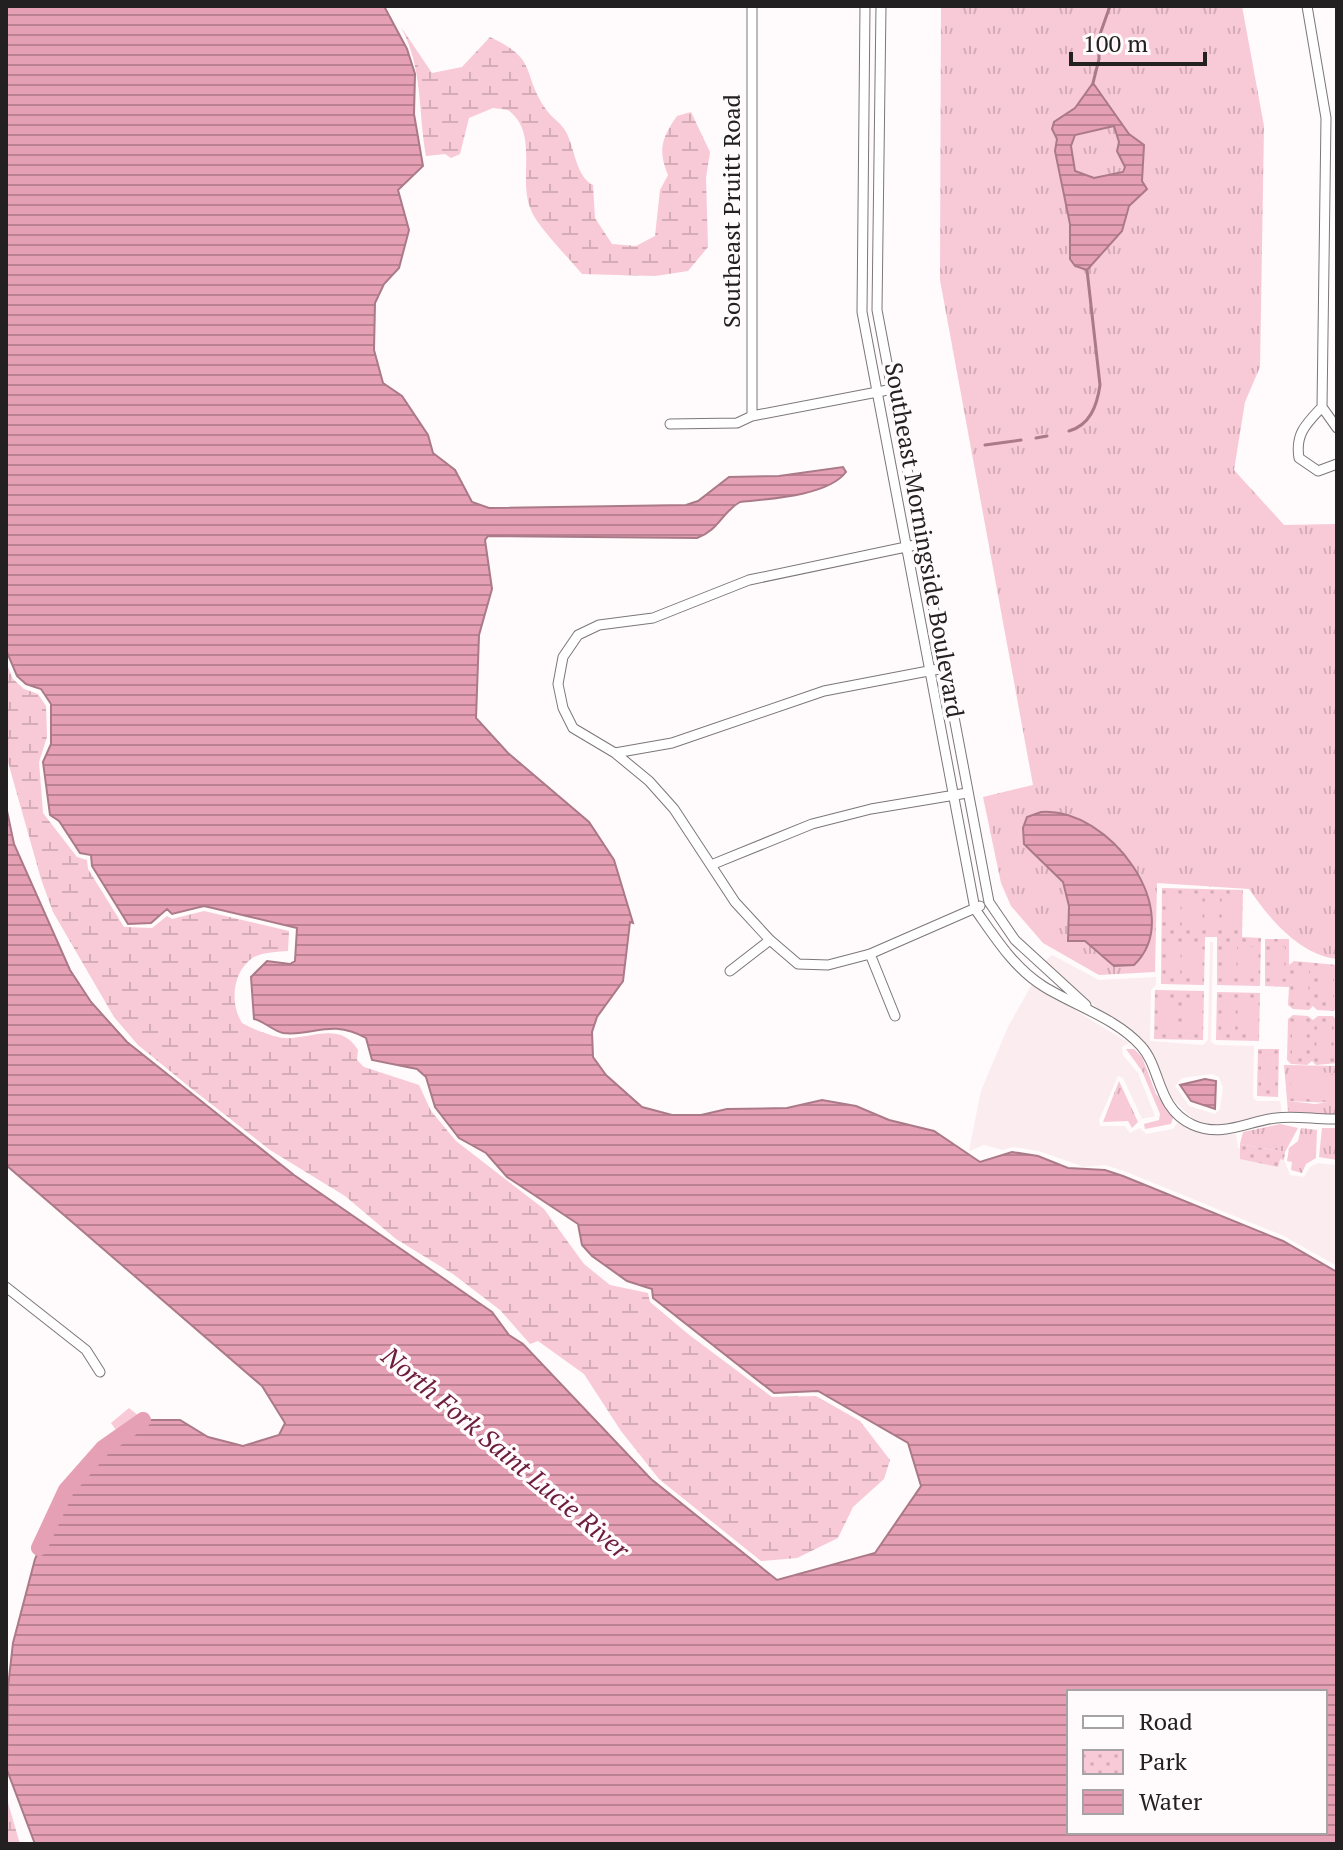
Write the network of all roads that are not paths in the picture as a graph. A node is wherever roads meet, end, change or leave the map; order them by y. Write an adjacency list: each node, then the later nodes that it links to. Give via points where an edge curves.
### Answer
1 (752, 6): 12 (street, Southeast Pruitt Road)
2 (865, 6): 5 (street, Southeast Morningside Boulevard)
3 (881, 6): 6 (street, Southeast Morningside Boulevard)
4 (1307, 6): 11 (street, via 1326,118)
5 (864, 111): 6 (street); 7 (street, Southeast Morningside Boulevard)
6 (879, 112): 8 (street, Southeast Morningside Boulevard)
7 (862, 251): 8 (street); 10 (street, Southeast Morningside Boulevard, via 862,312)
8 (877, 251): 9 (street, Southeast Morningside Boulevard, via 877,310)
9 (893, 389): 10 (street); 16 (street, Southeast Morningside Boulevard)
10 (877, 392): 12 (street); 17 (street, Southeast Morningside Boulevard)
11 (1322, 407): 14 (street); 15 (street, via 1300,431 1299,458 1318,471)
12 (752, 416): 13 (street, via 737,423)
13 (670, 424)
14 (1337, 428)
15 (1337, 464)
16 (920, 544): 17 (street); 18 (street, Southeast Morningside Boulevard)
17 (905, 547): 19 (street, Southeast Morningside Boulevard); 20 (street, via 749,580 653,618 599,625 578,635 563,657 558,684 563,708 573,728)
18 (944, 668): 19 (street); 21 (street, Southeast Morningside Boulevard)
19 (929, 671): 20 (street, via 824,691 672,743); 22 (street, Southeast Morningside Boulevard)
20 (615, 753): 23 (street, via 674,809)
21 (967, 793): 22 (street); 24 (street, Southeast Morningside Boulevard)
22 (952, 796): 23 (street, via 812,824); 25 (street, Southeast Morningside Boulevard)
23 (711, 865): 26 (street, via 735,902)
24 (989, 902): 25 (street); 30 (street, Southeast Morningside Boulevard, via 1015,940)
25 (975, 909): 27 (street); 30 (street, Southeast Morningside Boulevard, via 1003,950 1039,984)
26 (770, 940): 27 (street, via 798,964 811,967); 28 (street)
27 (870, 954): 29 (street)
28 (730, 971)
29 (895, 1016)
30 (1100, 1018): 31 (street, Southeast Morningside Boulevard, via 1142,1047 1167,1100 1192,1125 1212,1131 1277,1118)
31 (1337, 1119)
32 (6, 1287): 33 (street, via 86,1350)
33 (100, 1372)

